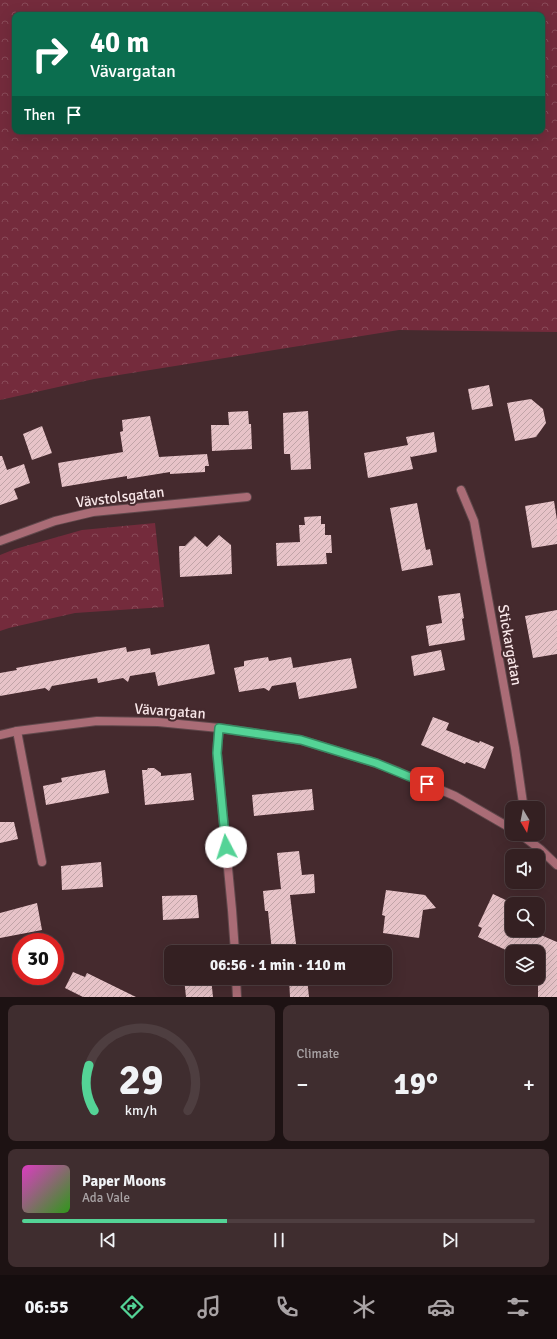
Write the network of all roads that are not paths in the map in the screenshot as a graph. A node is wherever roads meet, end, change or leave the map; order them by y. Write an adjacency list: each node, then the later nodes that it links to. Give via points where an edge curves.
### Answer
1 (461, 490): 7 (street, Stickargatan, via 474,521)
2 (247, 497): 3 (street, Vävstolsgatan, via 93,512 55,521)
3 (0, 541)
4 (219, 728): 5 (street, Vävargatan, via 158,722 97,722); 8 (street, Vävargatan, via 301,740 376,763 455,796); 12 (street, via 217,753)
5 (17, 731): 6 (street, Vävargatan); 10 (street)
6 (0, 735)
7 (523, 801)
8 (505, 825)
9 (529, 841): 11 (street)
10 (42, 862)
11 (557, 865)
12 (234, 945)
13 (237, 985): 14 (street)
14 (238, 997)

